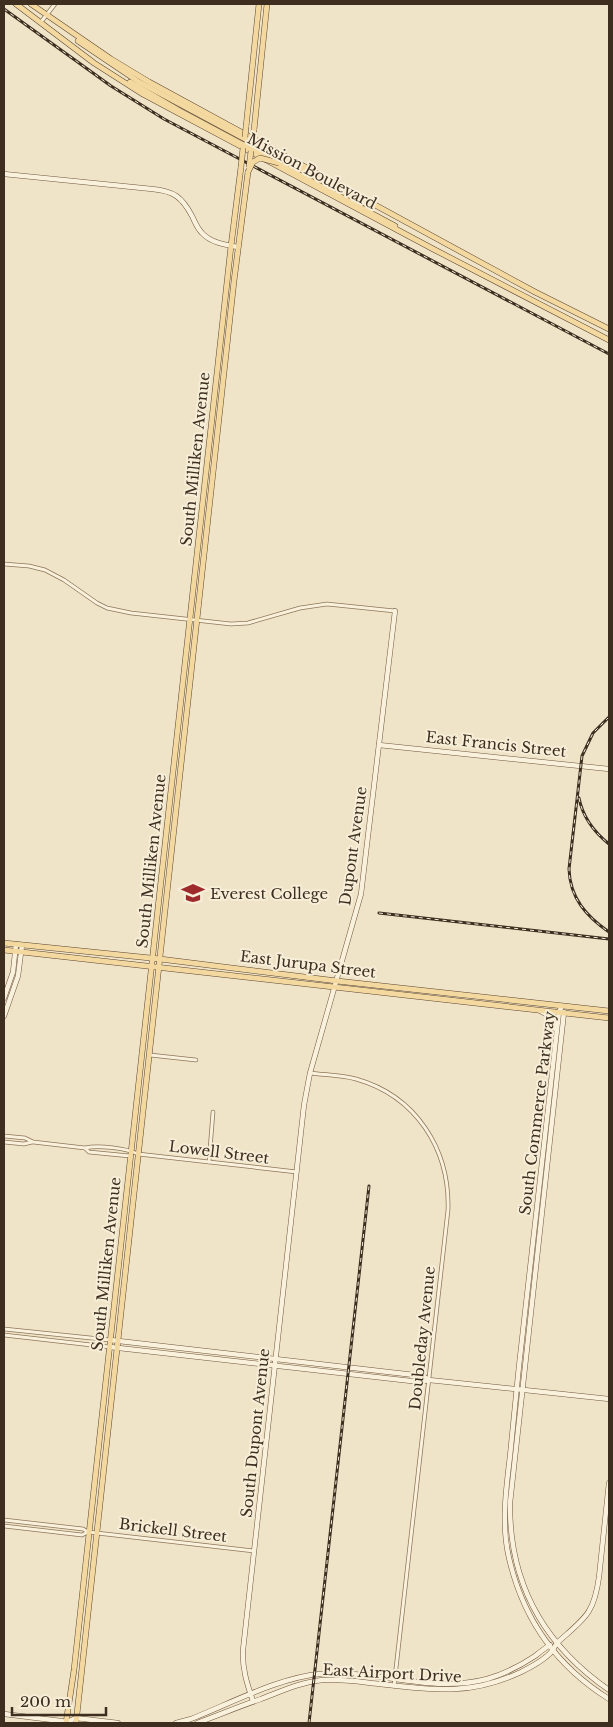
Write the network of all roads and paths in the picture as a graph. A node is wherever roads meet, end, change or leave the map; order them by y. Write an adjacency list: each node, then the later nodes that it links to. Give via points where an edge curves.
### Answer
1 (16, 4): 7 (main road, Mission Boulevard)
2 (31, 4): 6 (main road, Mission Boulevard)
3 (55, 4): 6 (street)
4 (259, 4): 10 (main road, South Milliken Avenue, bridge)
5 (267, 4): 11 (main road, South Milliken Avenue, bridge)
6 (47, 15): 7 (street); 9 (main road, via 114,66); 15 (main road, Mission Boulevard, via 149,82)
7 (42, 22): 8 (main road, Mission Boulevard)
8 (81, 53): 9 (main road, via 161,100); 18 (main road, Mission Boulevard, via 183,117)
9 (204, 120): 10 (main road)
10 (244, 141): 11 (main road); 16 (main road, South Milliken Avenue, bridge)
11 (252, 145): 12 (main road, bridge); 13 (main road, South Milliken Avenue, bridge)
12 (282, 161): 13 (main road, bridge, via 260,158 253,162); 15 (main road); 18 (main road)
13 (248, 172): 17 (main road, South Milliken Avenue)
14 (4, 174): 16 (street, via 170,192 185,203 196,226 206,237)
15 (396, 216): 19 (main road, Mission Boulevard)
16 (231, 246): 17 (street); 21 (main road, South Milliken Avenue)
17 (238, 247): 22 (main road, South Milliken Avenue)
18 (510, 289): 20 (main road, Mission Boulevard)
19 (609, 329): 20 (street)
20 (607, 338)
21 (213, 411): 22 (main road); 25 (main road, South Milliken Avenue)
22 (220, 412): 26 (main road, South Milliken Avenue)
23 (4, 564): 25 (street, via 45,570 112,609)
24 (395, 611): 26 (street, via 328,604 300,608 248,623); 27 (street, Dupont Avenue)
25 (190, 620): 26 (street); 34 (main road, South Milliken Avenue)
26 (197, 621): 35 (main road, South Milliken Avenue)
27 (379, 745): 28 (street, East Francis Street); 38 (street, Dupont Avenue, via 361,894)
28 (609, 769)
29 (4, 943): 30 (main road, East Jurupa Street)
30 (19, 945): 32 (street); 33 (street); 34 (main road, East Jurupa Street)
31 (4, 950): 32 (main road, East Jurupa Street)
32 (15, 952): 33 (main road, East Jurupa Street); 40 (street, via 13,972)
33 (22, 952): 36 (main road, East Jurupa Street); 45 (street, via 16,985)
34 (153, 958): 35 (main road, East Jurupa Street); 36 (main road, South Milliken Avenue)
35 (160, 959): 37 (main road, South Milliken Avenue); 38 (main road, East Jurupa Street)
36 (152, 967): 37 (main road, East Jurupa Street); 55 (main road, South Milliken Avenue)
37 (159, 968): 39 (main road, East Jurupa Street); 48 (main road, South Milliken Avenue)
38 (337, 981): 39 (street, Dupont Avenue); 41 (main road, East Jurupa Street)
39 (335, 987): 42 (main road, East Jurupa Street); 50 (street, Dupont Avenue)
40 (4, 998)
41 (562, 1006): 43 (main road, East Jurupa Street); 44 (street, South Commerce Parkway)
42 (536, 1009): 44 (main road, East Jurupa Street); 47 (street, via 553,1021)
43 (609, 1011)
44 (562, 1012): 46 (main road, East Jurupa Street); 47 (street, South Commerce Parkway); 69 (street, South Commerce Parkway)
45 (4, 1016)
46 (609, 1018)
47 (556, 1035): 69 (street, South Commerce Parkway)
48 (149, 1054): 49 (street); 56 (main road, South Milliken Avenue)
49 (196, 1060)
50 (310, 1073): 58 (street, Dupont Avenue); 68 (street, Doubleday Avenue, via 355,1079 392,1096 422,1122 441,1157 447,1183 448,1210)
51 (213, 1112): 57 (street)
52 (4, 1136): 54 (street, Lowell Street)
53 (4, 1142): 54 (street, Lowell Street)
54 (33, 1142): 55 (street, Lowell Street, via 85,1148 93,1146)
55 (131, 1153): 56 (street, Lowell Street); 62 (main road, South Milliken Avenue)
56 (138, 1154): 57 (street, Lowell Street); 63 (main road, South Milliken Avenue)
57 (209, 1162): 58 (street, Lowell Street)
58 (297, 1172): 59 (street, Dupont Avenue)
59 (294, 1198): 66 (street, South Dupont Avenue)
60 (4, 1329): 62 (street)
61 (4, 1335): 64 (street)
62 (110, 1340): 63 (street); 64 (main road, South Milliken Avenue)
63 (117, 1341): 65 (main road, South Milliken Avenue); 66 (street)
64 (110, 1347): 65 (street); 74 (main road, South Milliken Avenue)
65 (116, 1348): 67 (street); 75 (main road, South Milliken Avenue)
66 (275, 1359): 67 (street, South Dupont Avenue); 68 (street, via 423,1376)
67 (275, 1365): 68 (street, via 420,1382); 76 (street, South Dupont Avenue)
68 (429, 1380): 69 (street); 81 (street, Doubleday Avenue)
69 (519, 1390): 70 (street); 77 (street, South Commerce Parkway, via 510,1503 511,1533 526,1591); 78 (street, South Commerce Parkway, via 504,1503 505,1533 522,1598)
70 (609, 1399)
71 (609, 1484): 77 (street, via 595,1598 582,1622)
72 (4, 1520): 74 (street, Brickell Street)
73 (4, 1526): 74 (street, Brickell Street, via 82,1535)
74 (88, 1532): 75 (street, Brickell Street); 90 (main road, South Milliken Avenue)
75 (96, 1533): 76 (street, Brickell Street); 89 (main road, South Milliken Avenue)
76 (254, 1551): 85 (street, South Dupont Avenue, via 243,1650 244,1671)
77 (556, 1643): 78 (street, East Airport Drive); 79 (street, East Airport Drive); 84 (street)
78 (549, 1645): 79 (street, South Commerce Parkway); 81 (street, East Airport Drive, via 520,1665 486,1679 443,1684)
79 (552, 1651): 83 (street, East Airport Drive, via 526,1670 488,1685 446,1691); 86 (street, via 588,1685)
80 (304, 1676): 81 (street, East Airport Drive, via 328,1673); 82 (street); 85 (street, East Airport Drive)
81 (395, 1679): 83 (street, Doubleday Avenue)
82 (304, 1684): 83 (street, East Airport Drive, via 325,1680); 87 (street, East Airport Drive)
83 (394, 1686)
84 (609, 1690)
85 (251, 1695): 87 (street); 92 (street, East Airport Drive)
86 (609, 1699)
87 (253, 1701): 93 (street, East Airport Drive)
88 (4, 1714): 90 (street)
89 (76, 1721): 90 (street); 91 (street)
90 (68, 1723)
91 (118, 1723)
92 (176, 1723)
93 (197, 1723)

